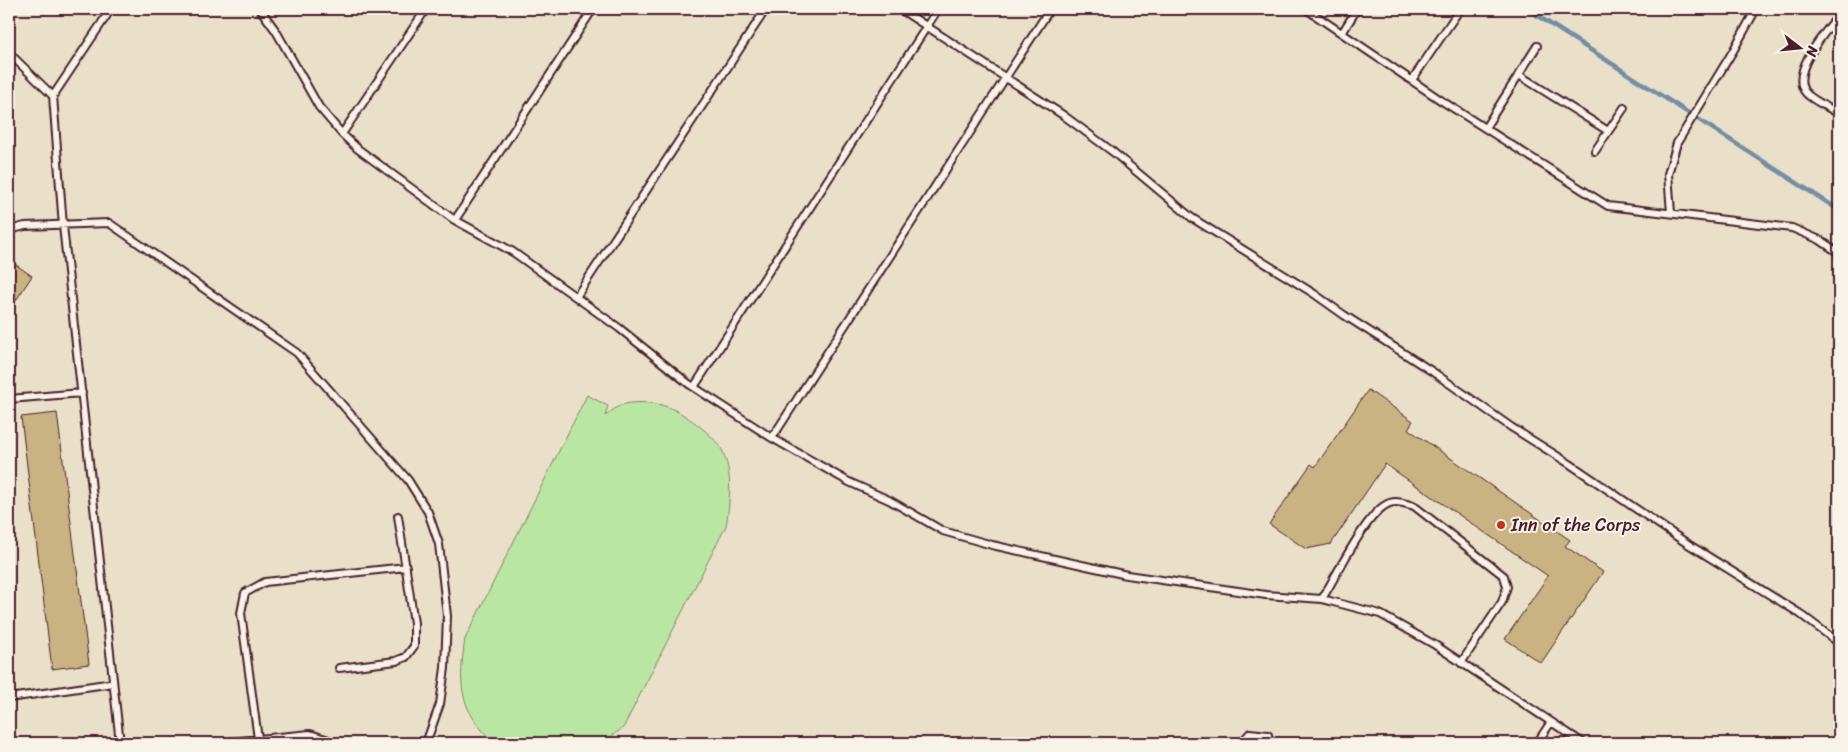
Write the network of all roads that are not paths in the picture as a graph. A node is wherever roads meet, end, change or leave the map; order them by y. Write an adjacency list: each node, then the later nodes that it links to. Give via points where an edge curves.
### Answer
1 (111, 9): 21 (lane)
2 (261, 9): 26 (lane, via 319,107)
3 (426, 9): 26 (lane)
4 (593, 9): 29 (lane)
5 (766, 9): 33 (lane)
6 (900, 9): 14 (lane)
7 (938, 9): 14 (lane)
8 (1050, 9): 19 (lane)
9 (1306, 9): 15 (lane)
10 (1357, 9): 15 (lane)
11 (1460, 9): 20 (lane)
12 (1756, 9): 28 (lane, via 1677,143 1668,174)
13 (1839, 14): 23 (lane, via 1804,65 1801,84 1806,93)
14 (926, 26): 19 (lane); 34 (lane)
15 (1342, 33): 20 (lane)
16 (1537, 46): 18 (lane)
17 (9, 52): 21 (lane)
18 (1519, 75): 24 (lane); 25 (lane)
19 (1006, 76): 37 (lane); 41 (lane, via 1113,152 1192,218 1313,293 1511,427 1800,613)
20 (1412, 80): 24 (lane)
21 (52, 96): 30 (lane)
22 (1624, 108): 25 (lane)
23 (1839, 114)
24 (1485, 128): 28 (lane, via 1608,206)
25 (1608, 131): 27 (lane)
26 (342, 134): 29 (lane)
27 (1594, 151)
28 (1671, 213): 32 (lane, via 1792,228 1820,240)
29 (455, 220): 33 (lane, via 513,252)
30 (63, 226): 31 (lane, via 24,226); 35 (lane); 51 (lane, via 109,223 297,353 408,480 428,512 439,544 447,616 440,704)
31 (9, 230)
32 (1839, 253)
33 (576, 297): 34 (lane)
34 (694, 387): 37 (lane)
35 (82, 393): 36 (lane); 44 (lane)
36 (9, 400)
37 (772, 438): 40 (lane, via 943,531 1127,575 1266,595)
38 (398, 516): 39 (lane)
39 (406, 567): 43 (lane, via 414,646 406,657 396,661); 47 (lane, via 264,582 245,593 241,613)
40 (1322, 599): 42 (lane, via 1380,614); 42 (lane, via 1370,520 1385,505 1399,501 1414,506 1504,576 1507,587 1502,602)
41 (1839, 643)
42 (1461, 663): 46 (lane)
43 (339, 668)
44 (113, 683): 45 (lane); 48 (lane)
45 (9, 698)
46 (1551, 722): 54 (lane); 55 (lane)
47 (258, 739): 49 (lane); 50 (lane, via 310,734)
48 (120, 743)
49 (220, 743)
50 (338, 743)
51 (426, 743)
52 (1241, 743): 53 (lane, via 1250,733 1268,735)
53 (1270, 743)
54 (1537, 743)
55 (1583, 743)

